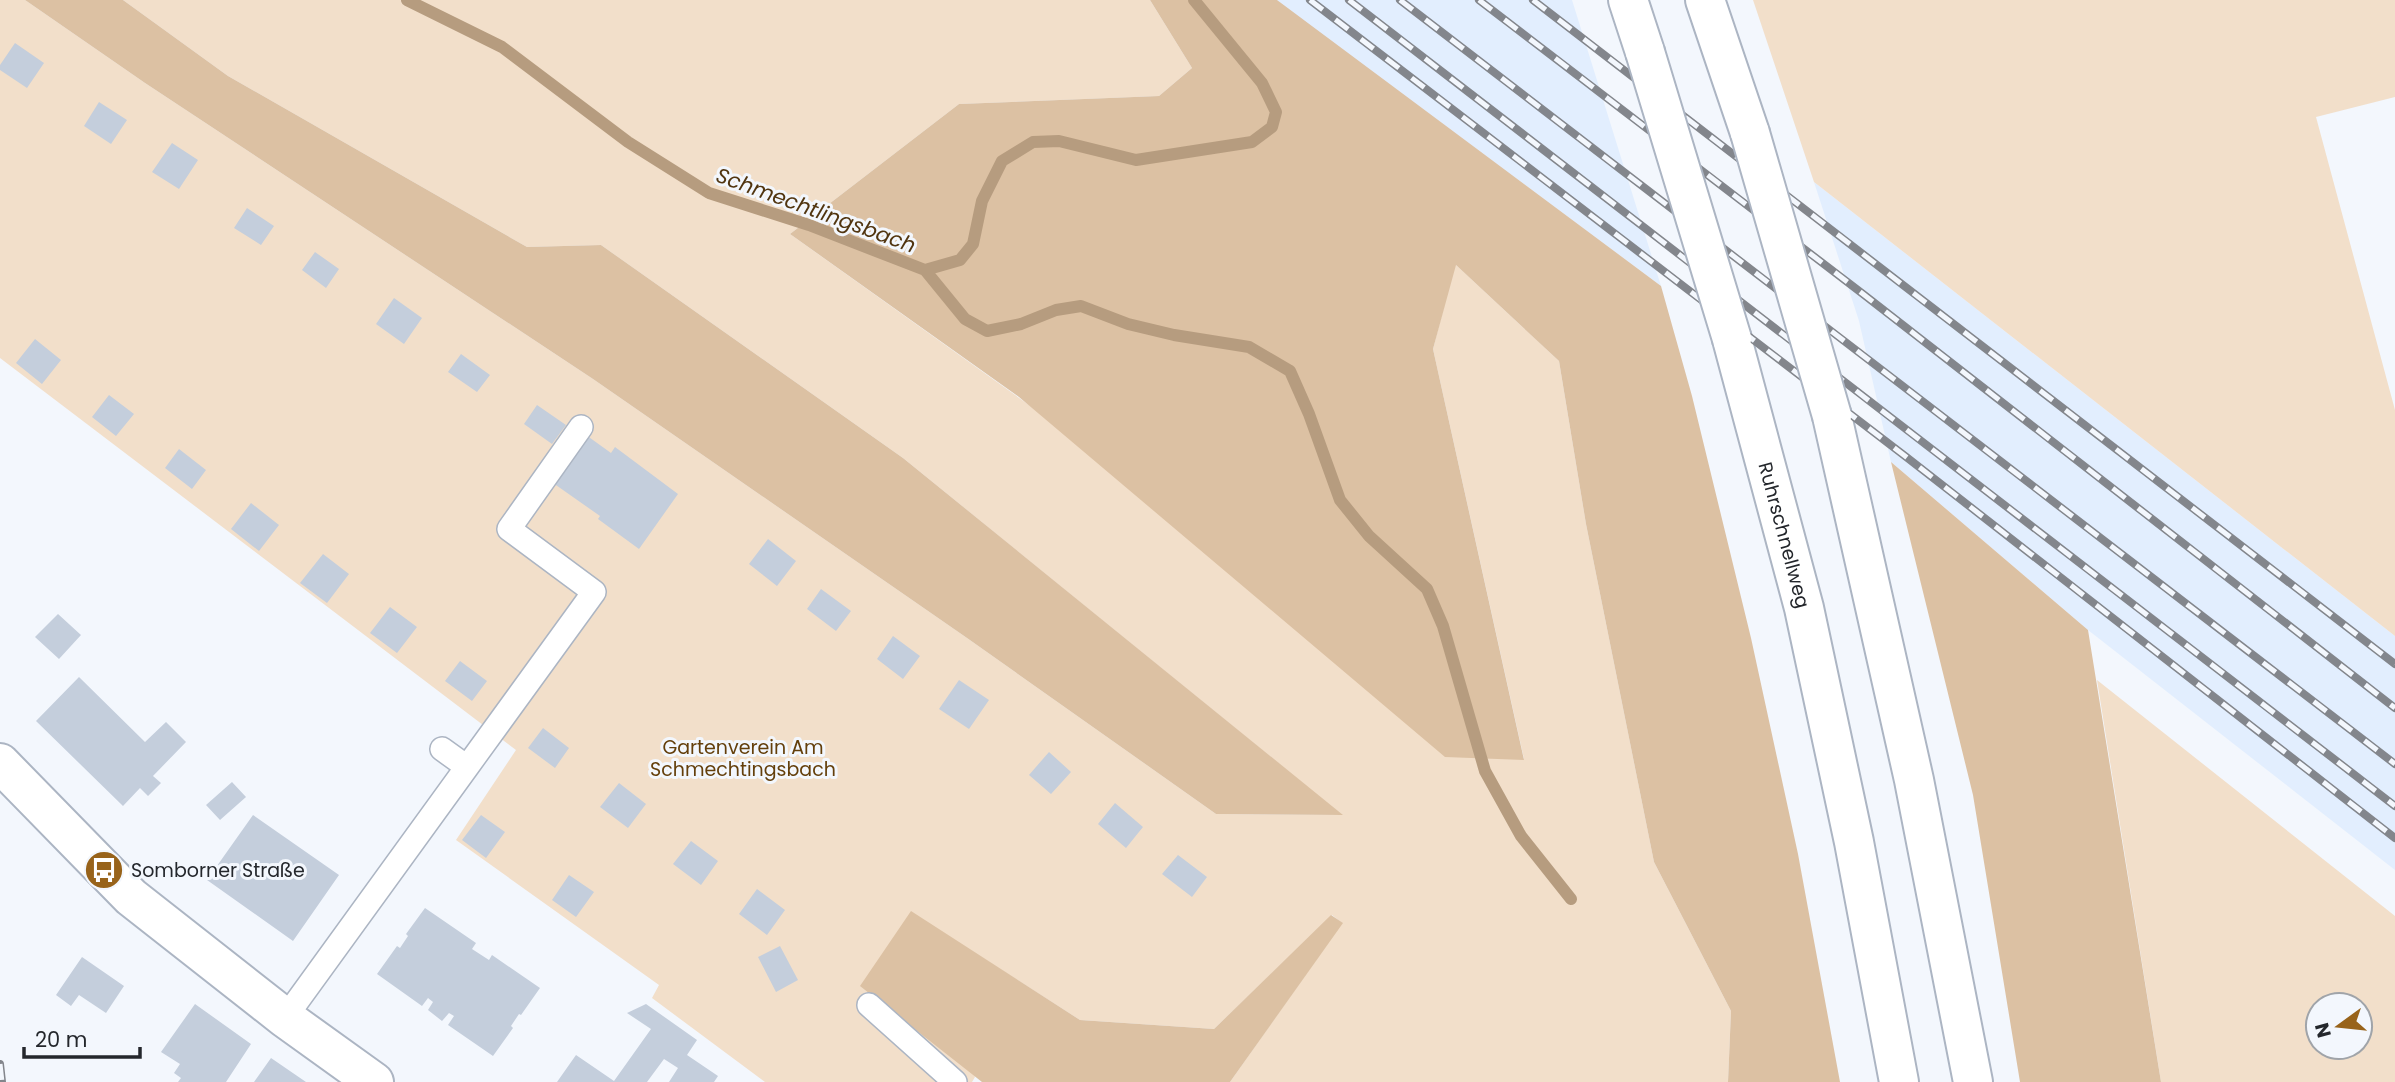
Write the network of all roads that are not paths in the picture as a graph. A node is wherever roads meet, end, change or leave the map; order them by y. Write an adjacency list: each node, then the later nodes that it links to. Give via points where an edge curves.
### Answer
1 (1628, 0): 11 (main road, Ruhrschnellweg, bridge, via 1731,339 1804,608)
2 (1705, 0): 12 (main road, bridge, via 1750,133 1832,416 1914,780)
3 (581, 427): 6 (lane, via 509,530 594,592)
4 (442, 749): 6 (lane)
5 (0, 763): 8 (main road, via 131,897)
6 (467, 768): 8 (lane)
7 (869, 1005): 10 (lane)
8 (285, 1017): 9 (main road)
9 (374, 1082)
10 (956, 1082)
11 (1899, 1082)
12 (1973, 1082)

